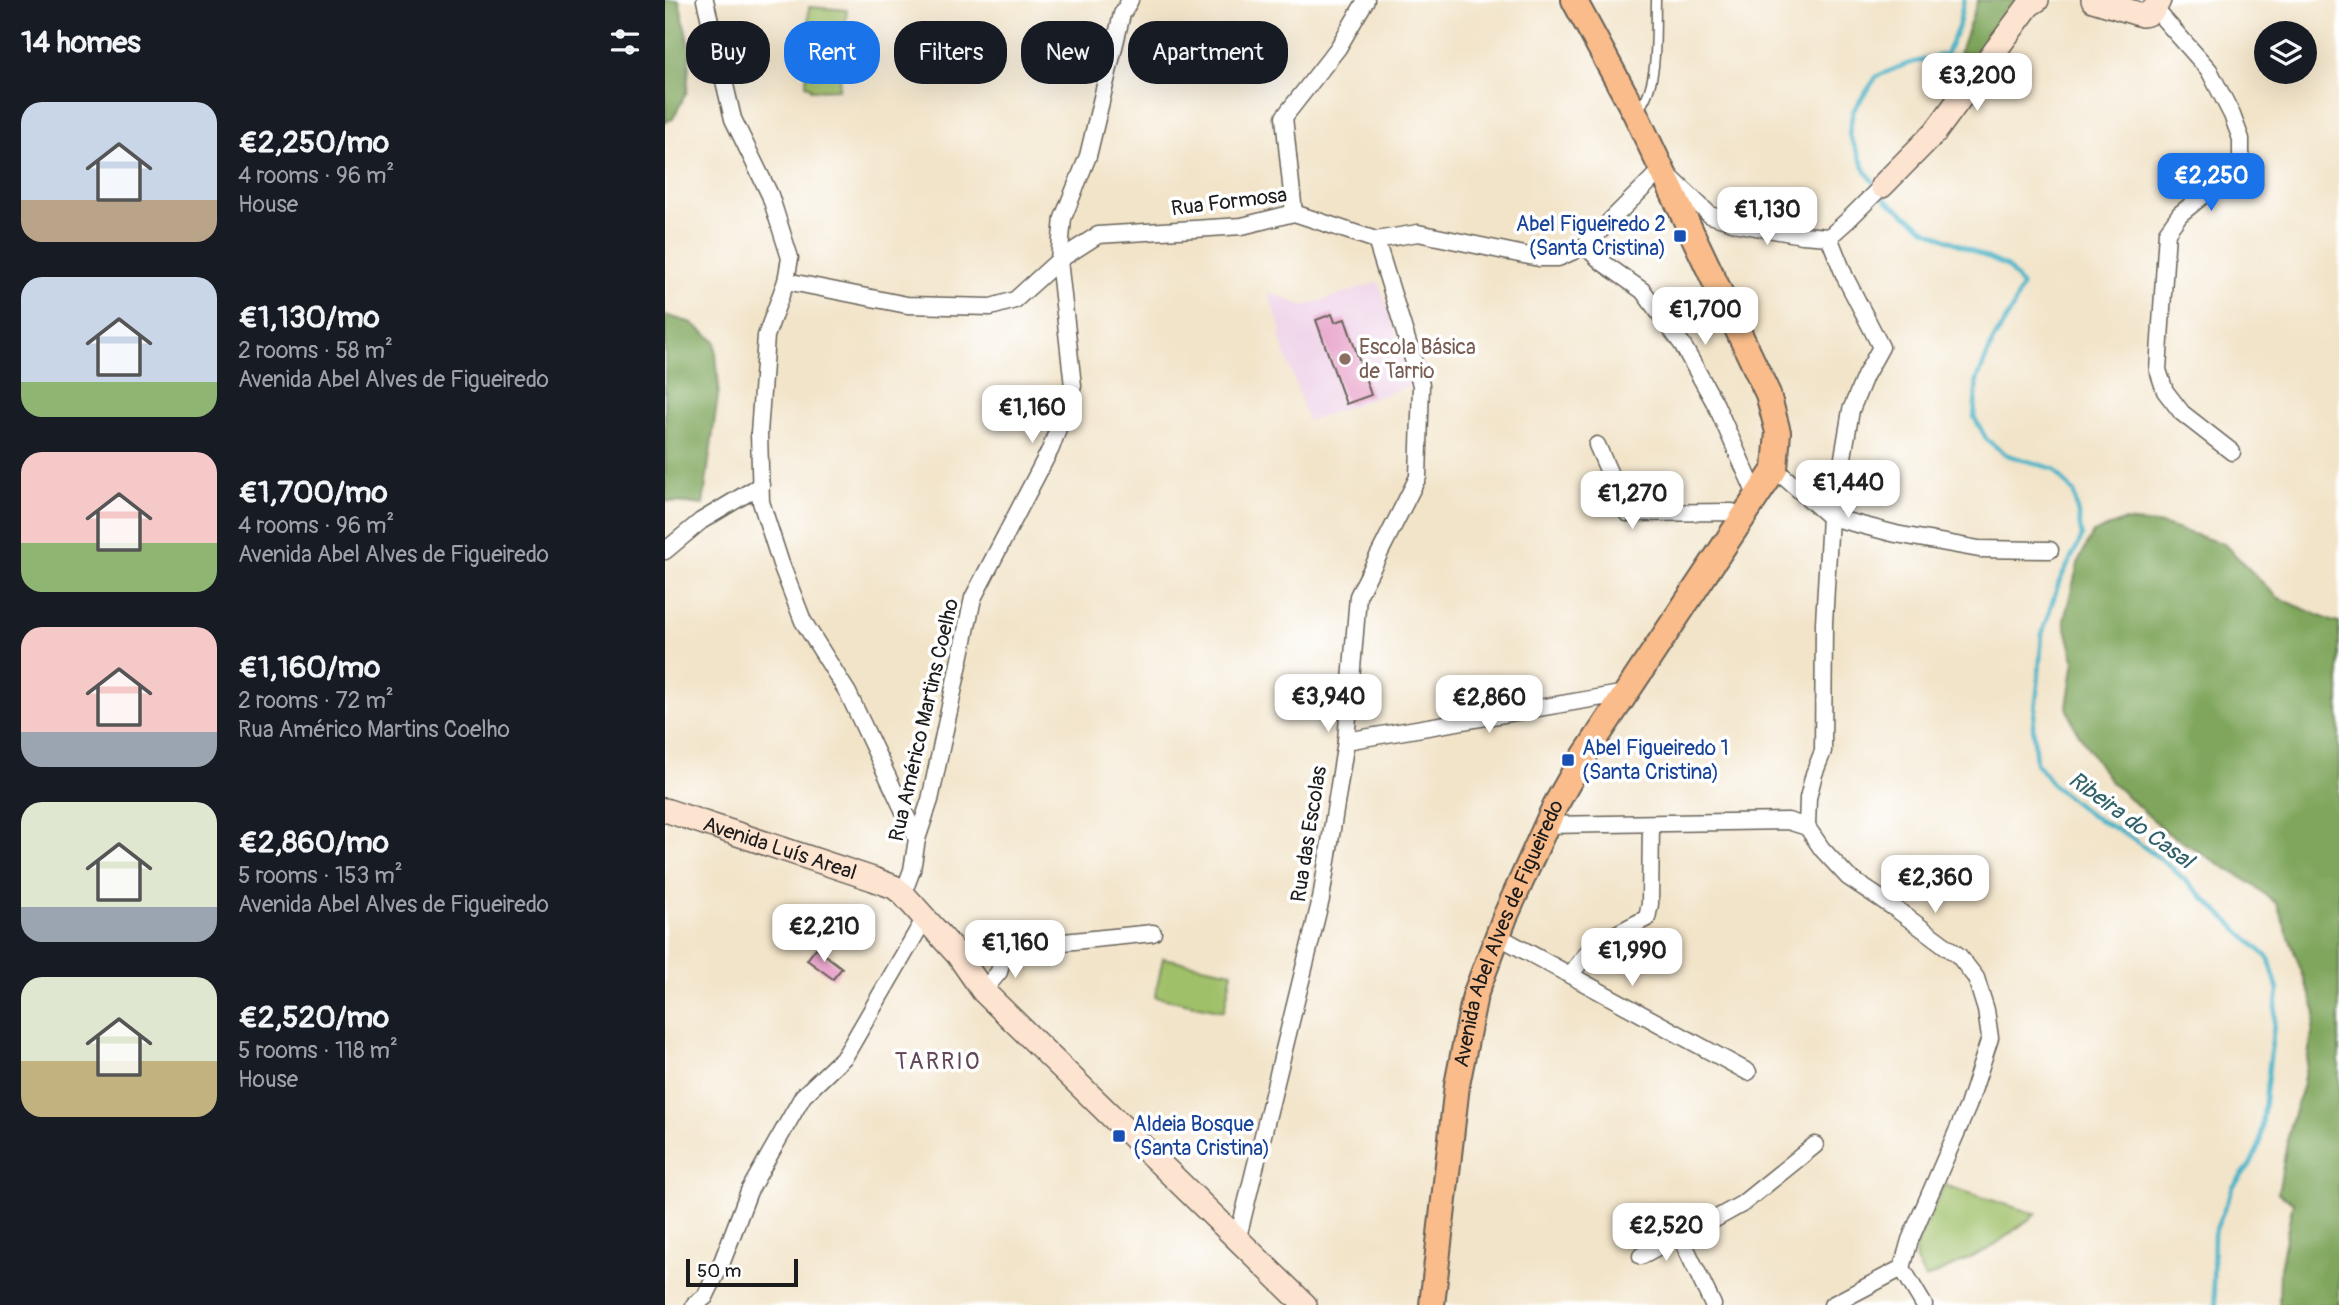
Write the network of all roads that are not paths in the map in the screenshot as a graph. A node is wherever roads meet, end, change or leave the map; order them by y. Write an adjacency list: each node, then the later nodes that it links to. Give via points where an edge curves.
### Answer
1 (705, 0): 17 (street, via 733,119 769,195 790,258)
2 (1130, 0): 16 (street, Rua Américo Martins Coelho, via 1122,14 1088,156 1063,218)
3 (1366, 0): 12 (street, via 1338,48 1285,117)
4 (1574, 0): 9 (main road, Avenida Abel Alves de Figueiredo)
5 (1657, 0): 9 (lane, via 1653,78 1649,96)
6 (2037, 0): 11 (street, via 1935,131)
7 (2093, 0): 8 (street, via 2141,15 2149,14)
8 (2157, 4): 19 (street, via 2209,70 2241,139 2241,160 2231,173 2180,214 2167,232 2158,370 2165,391 2182,413)
9 (1635, 113): 10 (main road, Avenida Abel Alves de Figueiredo)
10 (1662, 169): 13 (street, via 1710,215 1739,224); 15 (street, Rua Formosa); 20 (main road, Avenida Abel Alves de Figueiredo, via 1768,394 1778,432)
11 (1878, 190): 13 (street)
12 (1294, 213): 14 (street, Rua Formosa); 16 (street, Rua Formosa, via 1242,226 1098,235)
13 (1829, 237): 23 (street, via 1881,347 1851,410)
14 (1376, 240): 15 (street, Rua Formosa, via 1418,233 1539,258 1558,258); 28 (street, Rua das Escolas, via 1421,385 1418,477 1358,596)
15 (1585, 246): 22 (street, via 1643,291 1682,344 1716,405)
16 (1059, 260): 17 (street, Rua Formosa, via 1015,300 991,307 907,304); 33 (street, Rua Américo Martins Coelho, via 1073,386 1051,448 972,598 930,800)
17 (786, 281): 21 (street, via 765,336)
18 (1597, 445): 24 (street, via 1627,513 1732,512)
19 (2232, 452)
20 (1775, 469): 22 (main road, Avenida Abel Alves de Figueiredo); 23 (street)
21 (761, 485): 26 (street, via 701,521); 33 (street, via 761,502 803,621 848,692)
22 (1757, 497): 24 (main road, Avenida Abel Alves de Figueiredo)
23 (1830, 517): 25 (street, via 1979,548); 32 (street, via 1823,751 1808,798)
24 (1743, 519): 27 (main road, Avenida Abel Alves de Figueiredo)
25 (2050, 550)
26 (665, 551)
27 (1626, 693): 28 (street); 30 (main road, Avenida Abel Alves de Figueiredo, via 1577,767)
28 (1346, 741): 44 (street, Rua das Escolas, via 1321,898)
29 (665, 810): 34 (street, Avenida Luís Areal, via 873,879)
30 (1547, 825): 31 (street); 37 (main road, Avenida Abel Alves de Figueiredo)
31 (1651, 825): 32 (street, via 1788,821); 40 (street, via 1647,918 1593,946)
32 (1807, 827): 47 (street, via 1848,877 1959,956 1976,978 1986,1010 1990,1038 1968,1106)
33 (917, 838): 34 (street, Rua Américo Martins Coelho)
34 (903, 894): 35 (street, Avenida Luís Areal)
35 (925, 918): 39 (street, Avenida Luís Areal); 48 (street, via 845,1056 803,1096 749,1191 705,1297)
36 (1153, 933): 38 (street)
37 (1498, 936): 40 (street); 50 (main road, Avenida Abel Alves de Figueiredo, via 1475,995 1457,1085)
38 (1004, 948): 39 (street, via 981,946); 41 (street, via 999,972)
39 (958, 955): 41 (street, Avenida Luís Areal)
40 (1570, 975): 42 (street)
41 (983, 991): 44 (street, Avenida Luís Areal)
42 (1748, 1073)
43 (1815, 1145): 45 (street, via 1742,1204)
44 (1238, 1237): 49 (street, Avenida Luís Areal)
45 (1681, 1238): 46 (street); 51 (street)
46 (1641, 1256)
47 (1902, 1268): 52 (street); 53 (street)
48 (694, 1305)
49 (1305, 1305)
50 (1432, 1305)
51 (1713, 1305)
52 (1832, 1305)
53 (1924, 1305)

